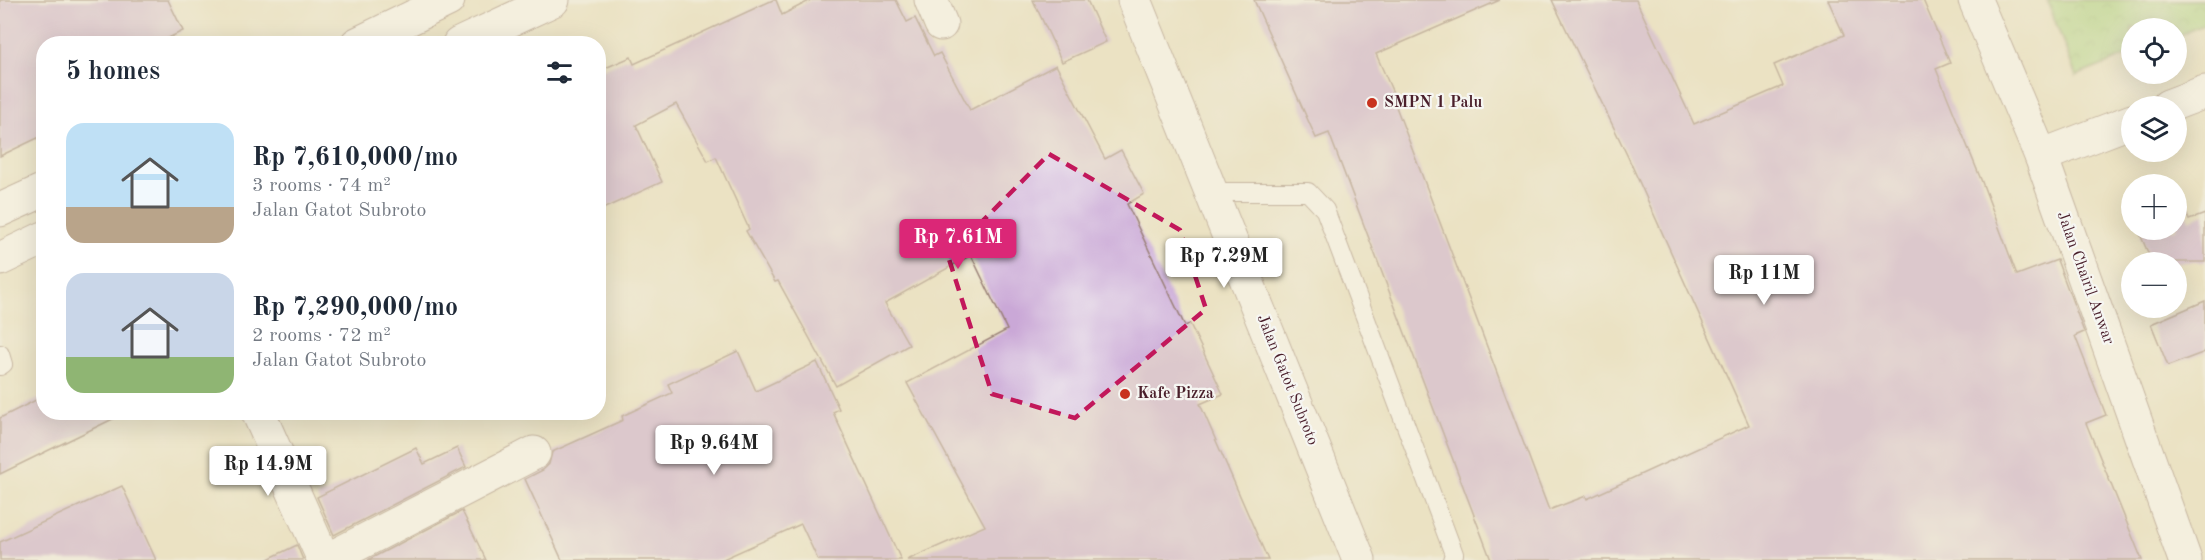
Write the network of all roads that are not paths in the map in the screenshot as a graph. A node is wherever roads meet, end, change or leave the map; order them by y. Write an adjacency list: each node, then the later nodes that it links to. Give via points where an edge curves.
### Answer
1 (448, 0): 5 (street)
2 (553, 0): 6 (street)
3 (1134, 0): 11 (street, Jalan Gatot Subroto)
4 (1975, 0): 10 (street, Jalan Chairil Anwar)
5 (374, 36)
6 (476, 36)
7 (2205, 92): 8 (street)
8 (2187, 99)
9 (2121, 125): 10 (street)
10 (2041, 156): 23 (street, Jalan Chairil Anwar)
11 (1212, 192): 21 (street, Jalan Gatot Subroto); 22 (lane, via 1308,192 1325,210 1454,554)
12 (36, 194): 13 (street)
13 (0, 210)
14 (36, 242): 15 (street)
15 (0, 259)
16 (0, 354): 17 (lane)
17 (0, 366)
18 (262, 420): 20 (street)
19 (534, 453): 20 (street)
20 (326, 560)
21 (1359, 560)
22 (1452, 560)
23 (2185, 560)

